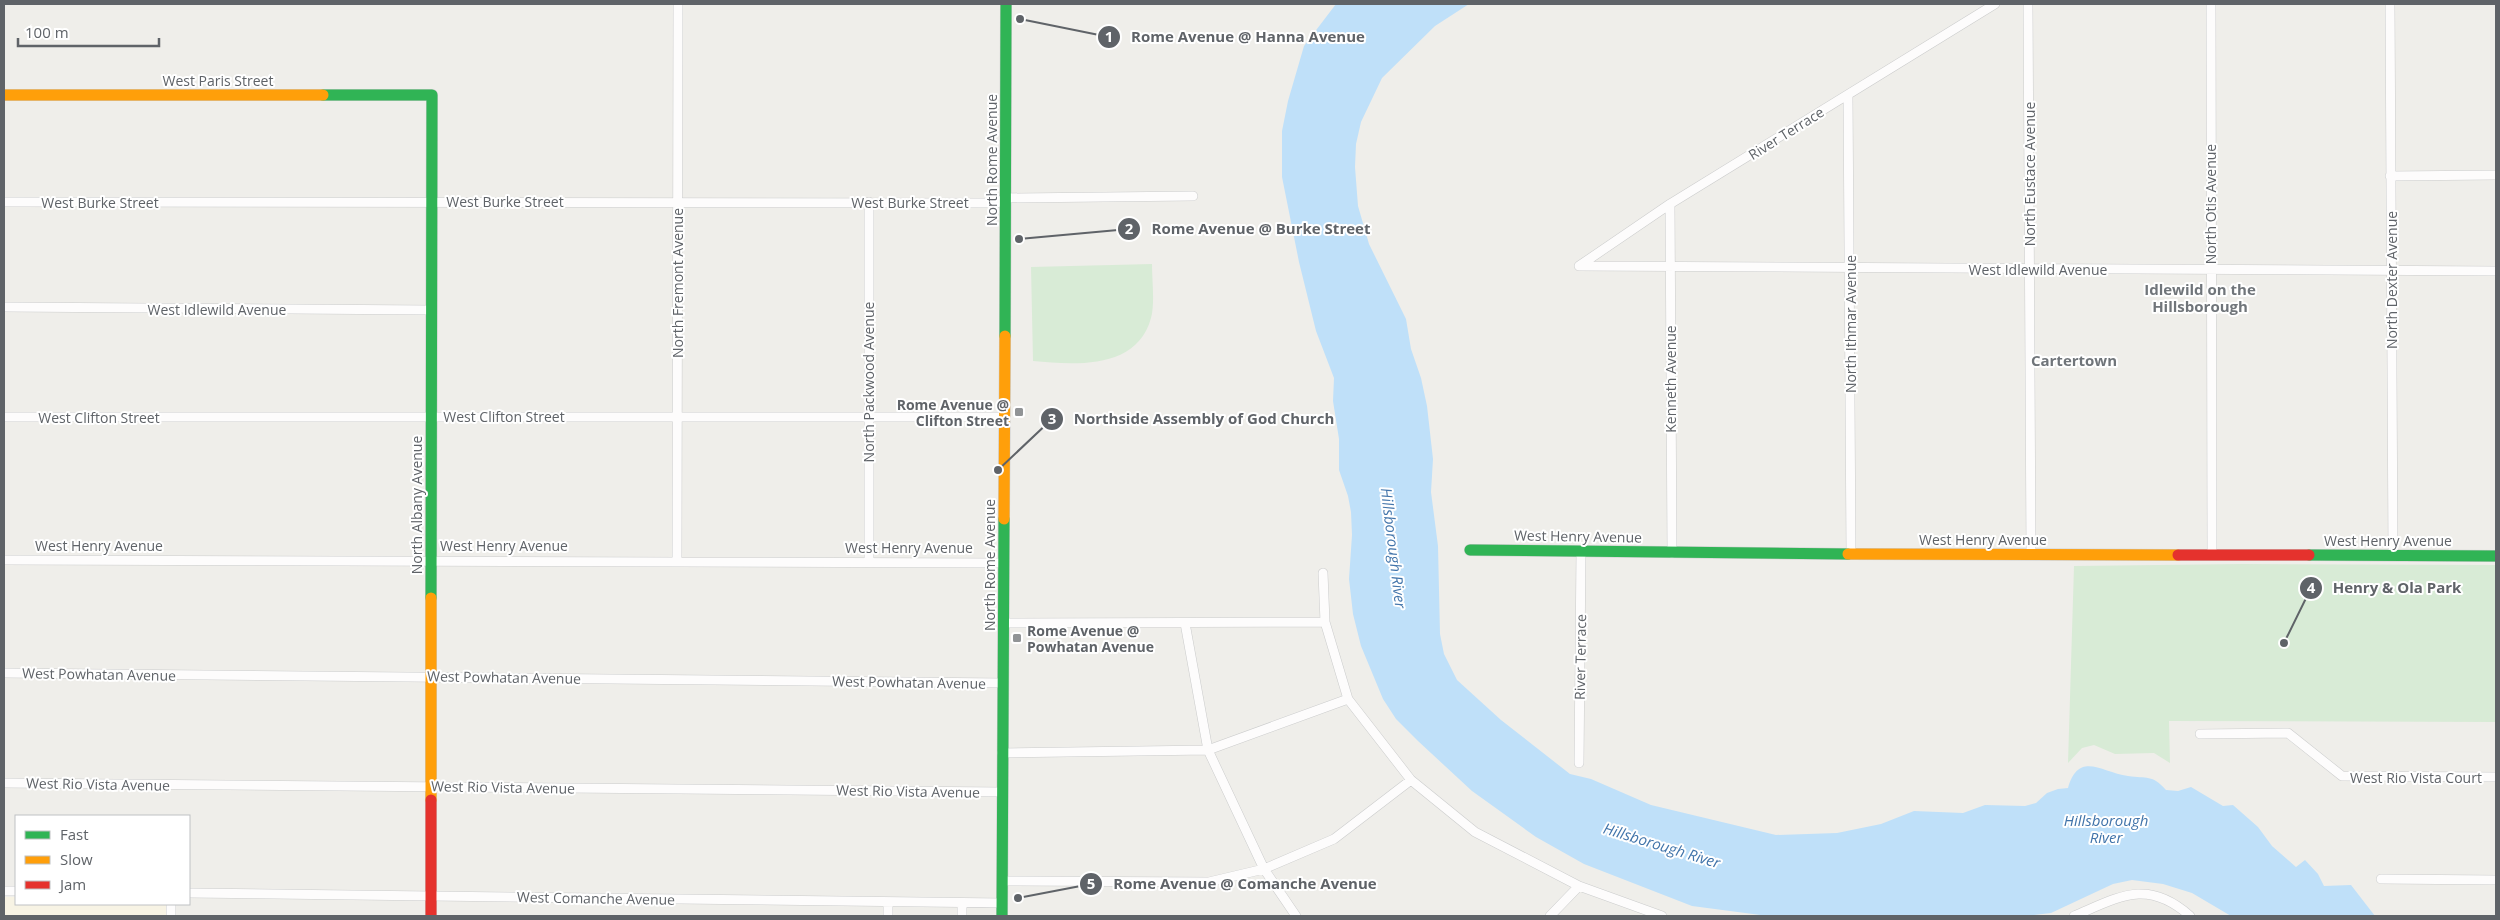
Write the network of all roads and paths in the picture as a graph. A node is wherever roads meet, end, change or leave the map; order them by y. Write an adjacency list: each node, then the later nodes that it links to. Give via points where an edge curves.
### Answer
1 (678, 4): 14 (street, North Fremont Avenue)
2 (1006, 4): 13 (street, North Rome Avenue)
3 (1995, 4): 9 (street, River Terrace)
4 (2028, 4): 22 (street, North Eustace Avenue)
5 (2211, 4): 23 (street, North Otis Avenue)
6 (2390, 4): 11 (street, North Dexter Avenue)
7 (4, 95): 8 (street, West Paris Street)
8 (432, 95): 16 (street, North Albany Avenue)
9 (1848, 95): 18 (street, River Terrace); 21 (street, North Ithmar Avenue)
10 (2496, 175): 11 (street)
11 (2390, 176): 24 (street, North Dexter Avenue)
12 (1193, 196): 13 (street, West Burke Street)
13 (1005, 198): 17 (street, West Burke Street, via 997,203); 32 (street, North Rome Avenue)
14 (677, 201): 16 (street, West Burke Street); 17 (street, West Burke Street); 29 (street, North Fremont Avenue)
15 (4, 202): 16 (street, West Burke Street)
16 (431, 202): 27 (street, North Albany Avenue)
17 (869, 202): 31 (street, North Packwood Avenue)
18 (1670, 204): 19 (street, River Terrace); 20 (street, Kenneth Avenue)
19 (1579, 266): 20 (street, West Idlewild Avenue)
20 (1670, 267): 21 (street, West Idlewild Avenue); 35 (street, Kenneth Avenue)
21 (1850, 268): 22 (street, West Idlewild Avenue); 36 (street, North Ithmar Avenue)
22 (2029, 268): 23 (street, West Idlewild Avenue); 37 (street, North Eustace Avenue)
23 (2210, 269): 24 (street, West Idlewild Avenue); 38 (street, North Otis Avenue)
24 (2391, 270): 25 (street, West Idlewild Avenue); 39 (street, North Dexter Avenue)
25 (2496, 271)
26 (4, 307): 27 (street, West Idlewild Avenue)
27 (431, 310): 28 (street, North Albany Avenue)
28 (431, 416): 29 (street, West Clifton Street); 30 (street, West Clifton Street); 42 (street, North Albany Avenue)
29 (676, 416): 31 (street, West Clifton Street); 43 (street, North Fremont Avenue)
30 (4, 417)
31 (868, 417): 32 (street, West Clifton Street); 44 (street, North Packwood Avenue)
32 (1004, 417): 45 (street, North Rome Avenue)
33 (1470, 550): 34 (street, West Henry Avenue)
34 (1581, 551): 35 (street, West Henry Avenue); 57 (street, River Terrace)
35 (1672, 553): 36 (street, West Henry Avenue)
36 (1851, 554): 37 (street, West Henry Avenue)
37 (2031, 554): 38 (street, West Henry Avenue)
38 (2212, 554): 39 (street, West Henry Avenue)
39 (2393, 555): 40 (street, West Henry Avenue)
40 (2496, 556)
41 (4, 560): 42 (street, West Henry Avenue)
42 (431, 560): 43 (street, West Henry Avenue); 51 (street, North Albany Avenue)
43 (677, 561): 44 (street, West Henry Avenue)
44 (869, 562): 45 (street, West Henry Avenue)
45 (1004, 563): 48 (street, North Rome Avenue)
46 (1323, 573): 47 (street)
47 (1325, 622): 49 (street); 53 (street)
48 (1004, 623): 49 (street); 52 (street, North Rome Avenue)
49 (1185, 623): 55 (street)
50 (4, 673): 51 (street, West Powhatan Avenue)
51 (431, 677): 52 (street, West Powhatan Avenue); 61 (street, North Albany Avenue)
52 (1003, 683): 56 (street, North Rome Avenue)
53 (1348, 699): 55 (street); 59 (street)
54 (2200, 734): 58 (street, West Rio Vista Court, via 2288,733 2342,776)
55 (1208, 750): 56 (street); 63 (street)
56 (1002, 753): 62 (street, North Rome Avenue)
57 (1579, 763)
58 (2496, 777)
59 (1410, 780): 63 (street, via 1334,839); 67 (street, via 1475,832)
60 (4, 783): 61 (street, West Rio Vista Avenue)
61 (431, 787): 62 (street, West Rio Vista Avenue); 69 (street, North Albany Avenue)
62 (1002, 792): 66 (street, North Rome Avenue)
63 (1264, 869): 66 (street, via 1209,882); 77 (street)
64 (2381, 879): 65 (street)
65 (2496, 880)
66 (1002, 881): 72 (street, North Rome Avenue)
67 (1579, 886): 78 (street); 79 (street)
68 (190, 893): 69 (street, West Comanche Avenue)
69 (431, 896): 70 (street, West Comanche Avenue); 73 (street, North Albany Avenue)
70 (888, 902): 71 (street, West Comanche Avenue); 74 (street)
71 (962, 902): 72 (street, West Comanche Avenue); 75 (street)
72 (1002, 903): 76 (street, North Rome Avenue)
73 (431, 916)
74 (888, 916)
75 (962, 916)
76 (1002, 916)
77 (1296, 916)
78 (1550, 916)
79 (1662, 916)
80 (2074, 916): 81 (street, via 2122,895 2142,894 2162,898)
81 (2190, 916)

